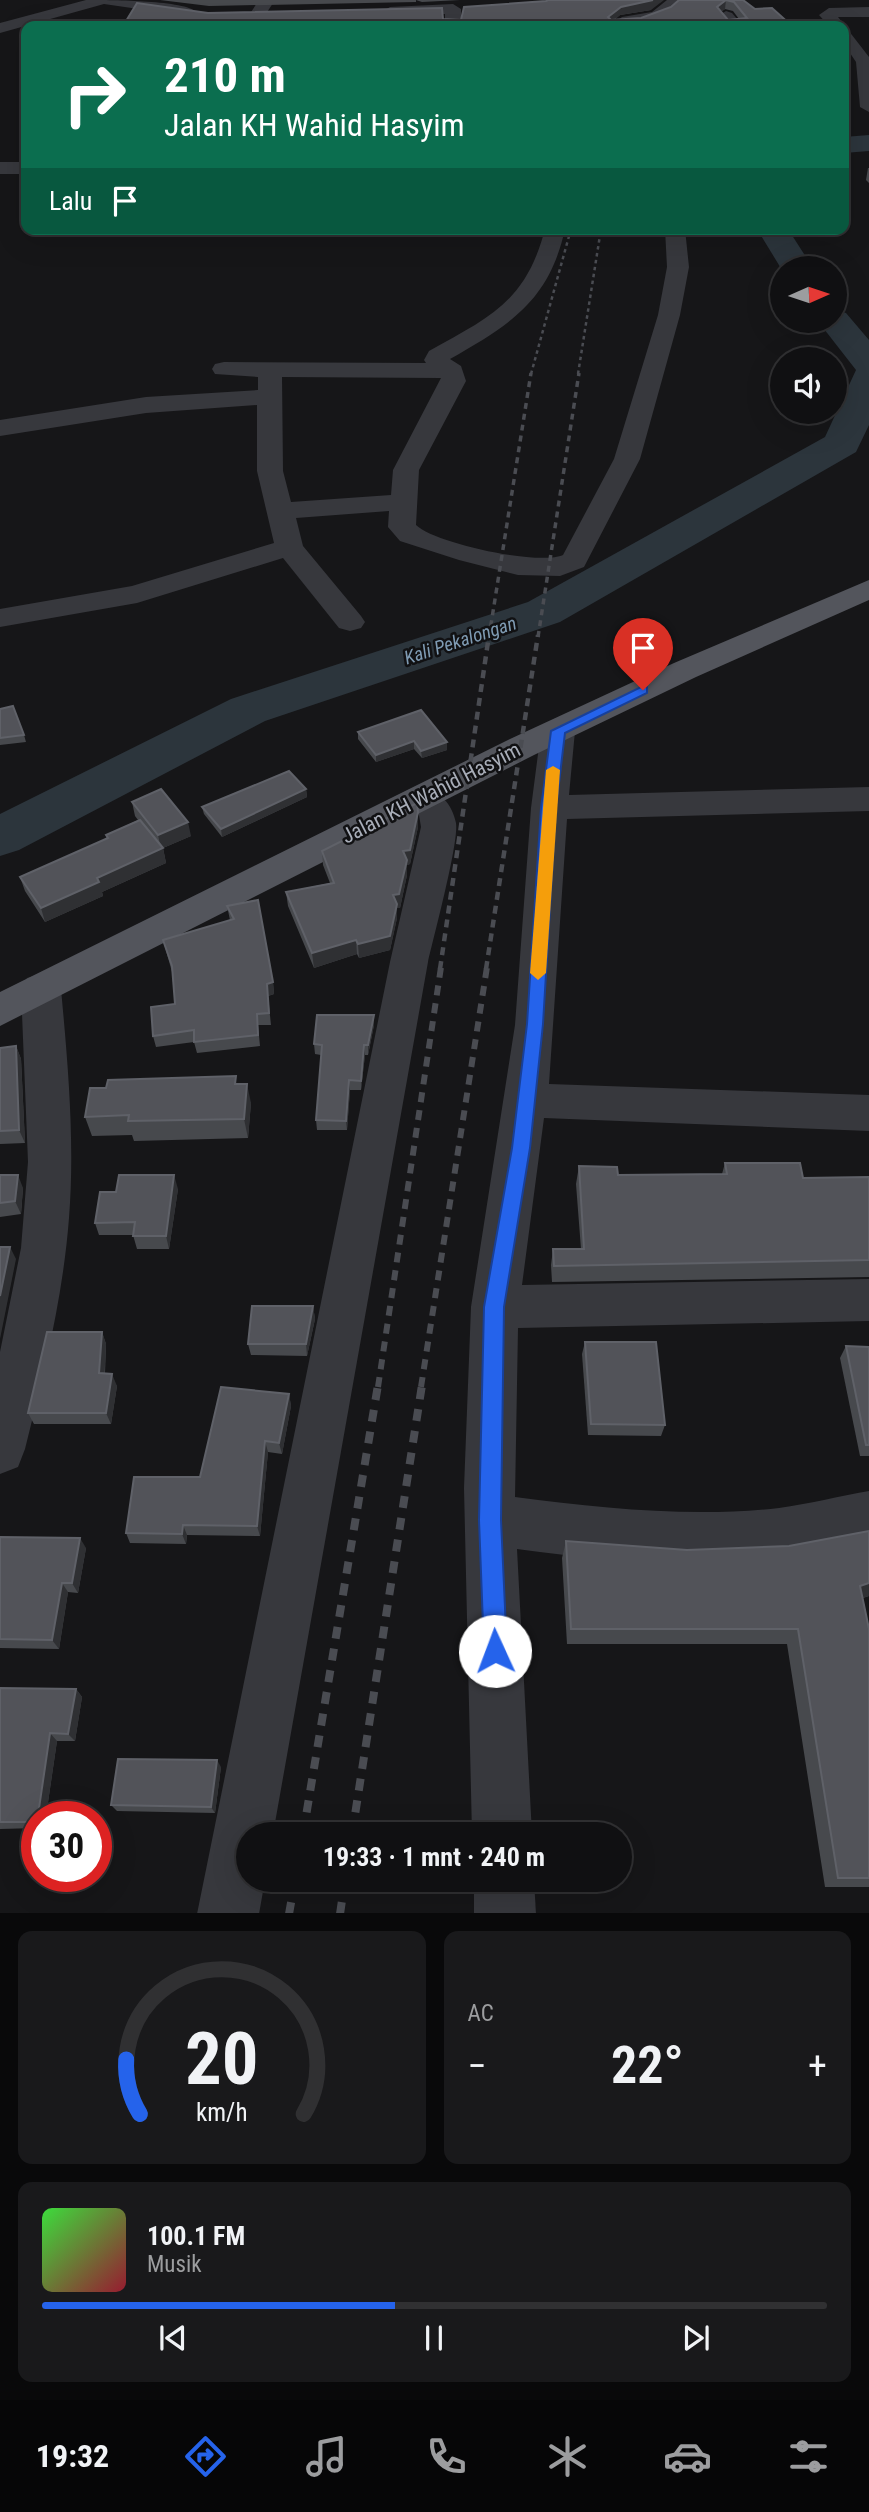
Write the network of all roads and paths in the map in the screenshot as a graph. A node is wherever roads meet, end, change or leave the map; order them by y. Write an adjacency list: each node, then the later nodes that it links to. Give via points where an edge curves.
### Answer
1 (103, 0): 4 (street); 10 (street); 11 (street)
2 (267, 0): 9 (street)
3 (676, 0): 14 (street, via 657,16)
4 (159, 8): 8 (street); 12 (street)
5 (382, 11): 13 (street, via 459,8)
6 (869, 12): 15 (street, via 829,13)
7 (280, 13): 9 (street)
8 (209, 14)
9 (250, 18)
10 (27, 21)
11 (98, 21)
12 (155, 21)
13 (455, 21)
14 (626, 21)
15 (833, 21)
16 (21, 23): 17 (street)
17 (2, 28): 19 (street, via 9,35)
18 (849, 40): 20 (street)
19 (0, 46)
20 (865, 61): 21 (street)
21 (869, 107)
22 (21, 168): 23 (street)
23 (0, 169)
24 (553, 235): 27 (street, via 523,303 437,356 436,360)
25 (675, 235): 30 (street, via 678,267 669,315 627,459 574,561 555,569 475,559 410,535 402,527)
26 (224, 369): 28 (street)
27 (452, 371): 28 (street); 30 (street, via 454,381 406,470)
28 (269, 383): 29 (street); 31 (street, via 271,471)
29 (0, 428)
30 (402, 502): 31 (street)
31 (280, 511): 32 (street)
32 (289, 547): 34 (street, via 127,596); 35 (street)
33 (869, 589): 36 (main road, Jalan KH Wahid Hasyim)
34 (0, 618)
35 (350, 622)
36 (558, 731): 37 (main road, Jalan KH Wahid Hasyim); 39 (street)
37 (421, 798): 40 (main road, Jalan KH Wahid Hasyim); 51 (street, via 435,810 439,827 409,962)
38 (869, 799): 39 (street)
39 (548, 808): 42 (street)
40 (41, 989): 41 (main road, Jalan KH Wahid Hasyim); 46 (street, via 50,1153 47,1219)
41 (0, 1010)
42 (526, 1100): 43 (street); 45 (street)
43 (869, 1113)
44 (869, 1300): 45 (street)
45 (494, 1307): 48 (street)
46 (0, 1449)
47 (869, 1517): 48 (street, via 779,1534 687,1539)
48 (490, 1520): 49 (street)
49 (502, 1822)
50 (504, 1892): 52 (street)
51 (228, 1913)
52 (505, 1913)

